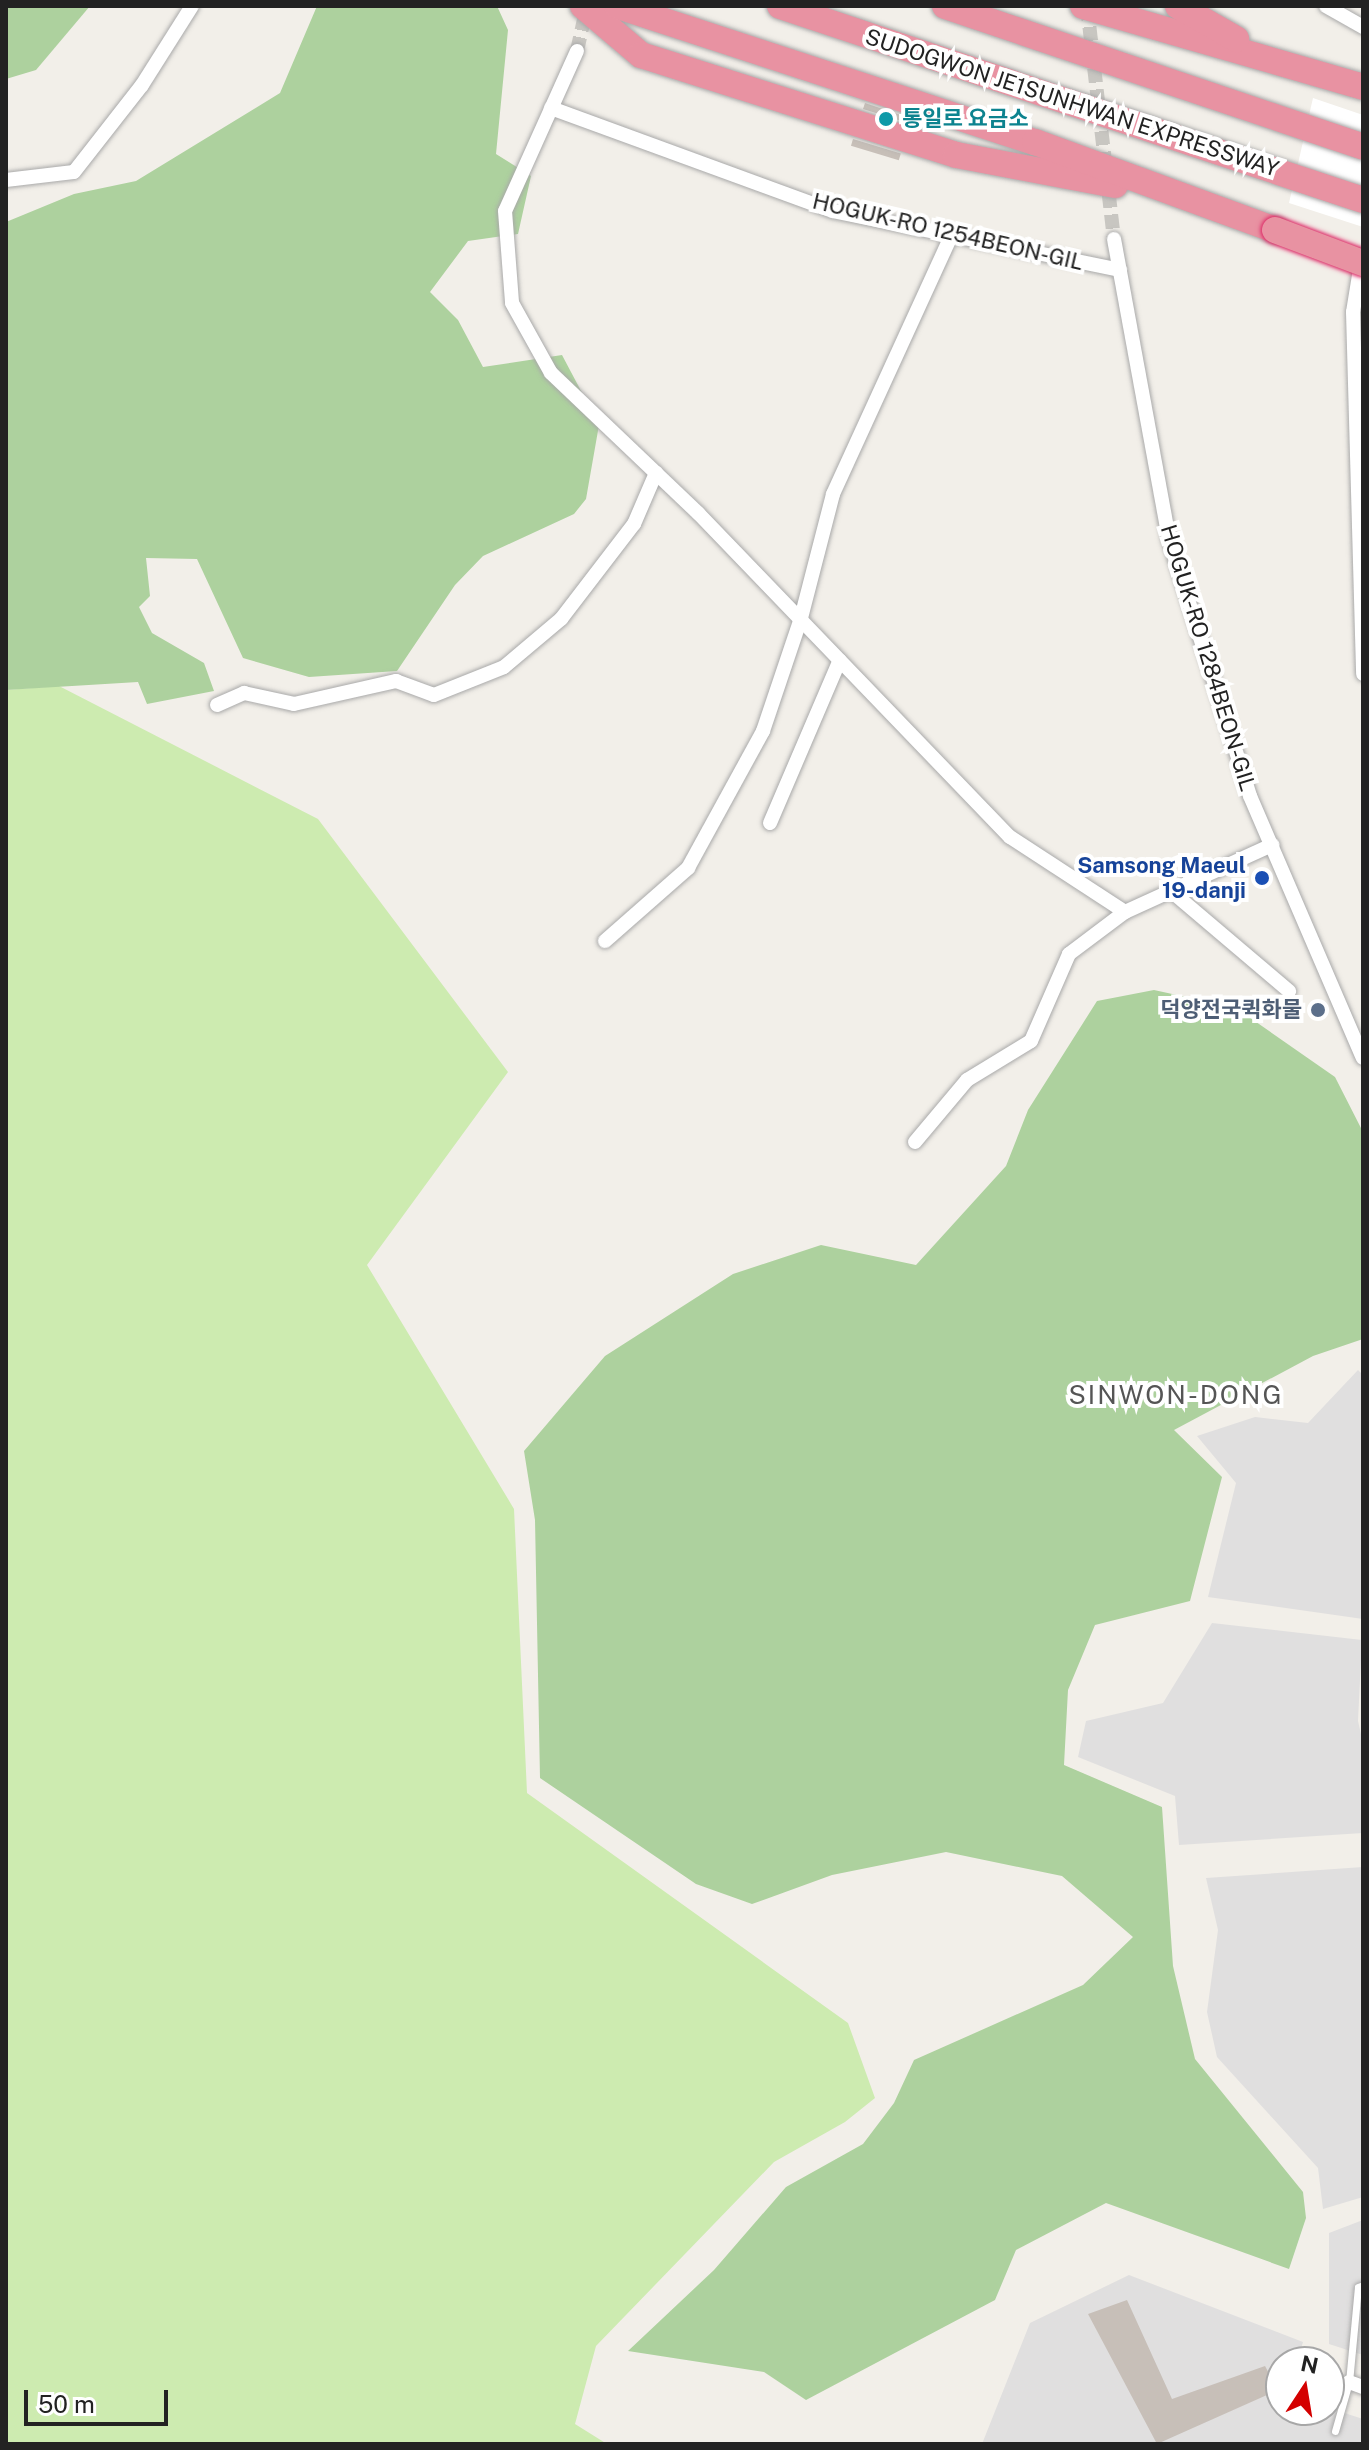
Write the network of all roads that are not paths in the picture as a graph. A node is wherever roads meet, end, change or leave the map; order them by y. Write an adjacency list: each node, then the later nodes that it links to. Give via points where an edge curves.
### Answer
1 (192, 6): 15 (street, via 142,85 74,172)
2 (583, 6): 16 (highway, via 641,55 941,151)
3 (618, 6): 16 (highway, via 1035,142)
4 (780, 6): 17 (highway, SUDOGWON JE1SUNHWAN EXPRESSWAY)
5 (945, 6): 14 (highway)
6 (1083, 6): 11 (highway)
7 (1178, 6): 11 (highway)
8 (1326, 6): 9 (street)
9 (1363, 27)
10 (577, 51): 13 (street)
11 (1274, 60): 12 (highway)
12 (1363, 87)
13 (551, 108): 18 (street, HOGUK-RO 1254BEON-GIL, via 833,211); 23 (street, via 505,211 512,303 551,373)
14 (1363, 147)
15 (6, 180)
16 (1185, 198): 21 (highway, bridge)
17 (1363, 200)
18 (951, 236): 22 (street, HOGUK-RO 1254BEON-GIL); 24 (street, via 833,494)
19 (1114, 239): 22 (street, HOGUK-RO 1284BEON-GIL)
20 (1363, 253): 26 (street, via 1353,312)
21 (1363, 263)
22 (1120, 270): 29 (street, HOGUK-RO 1284BEON-GIL, via 1169,539 1250,796)
23 (656, 473): 24 (street); 27 (street, via 634,524 561,619 504,667 434,695 396,681 294,704 244,693)
24 (801, 618): 25 (street); 32 (street, via 763,731 688,868)
25 (840, 660): 28 (street); 31 (street, via 1010,837)
26 (1363, 674)
27 (217, 705)
28 (770, 823)
29 (1272, 845): 30 (street); 34 (street, HOGUK-RO 1284BEON-GIL)
30 (1171, 891): 31 (street); 33 (street)
31 (1125, 912): 35 (street, via 1069,954 1031,1041 967,1080)
32 (605, 941)
33 (1289, 991)
34 (1363, 1058)
35 (915, 1142)
36 (1363, 2285): 37 (lane, via 1358,2287)
37 (1356, 2384): 38 (lane)
38 (1335, 2431)

